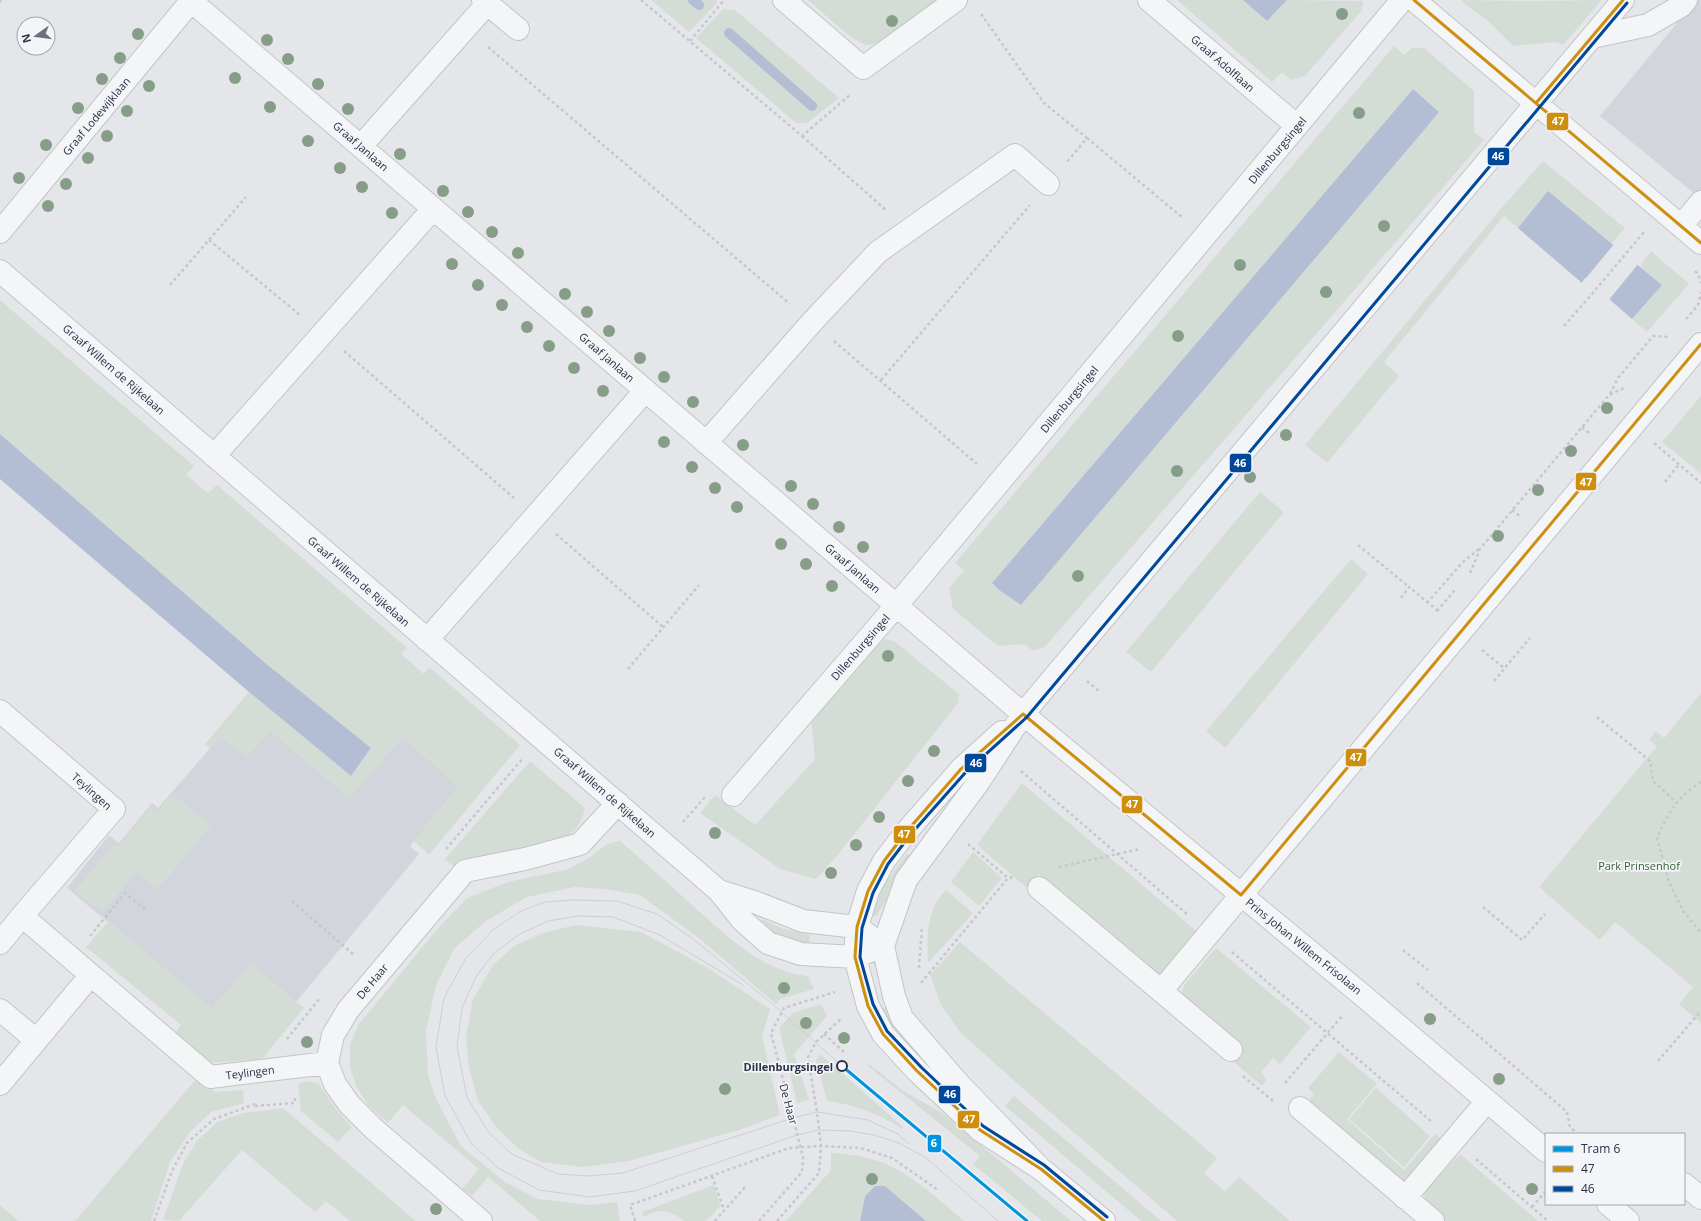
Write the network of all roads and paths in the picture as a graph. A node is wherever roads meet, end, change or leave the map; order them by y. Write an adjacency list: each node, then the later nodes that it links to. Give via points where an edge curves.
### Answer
1 (191, 0): 21 (street, Graaf Janlaan); 29 (street, Graaf Lodewijklaan)
2 (641, 0): 15 (path)
3 (724, 0): 15 (path)
4 (784, 0): 16 (street)
5 (956, 0): 16 (street)
6 (1149, 0): 18 (street, Graaf Adolflaan)
7 (1402, 0): 18 (street, Dillenburgsingel)
8 (1414, 0): 17 (street)
9 (1623, 0): 14 (street)
10 (1686, 0): 14 (street, via 1681,6 1648,25)
11 (485, 2): 12 (street); 13 (street)
12 (466, 28): 21 (street); 37 (path)
13 (518, 29)
14 (1592, 37): 17 (street)
15 (690, 41): 19 (path)
16 (864, 68): 19 (path, via 852,93)
17 (1536, 102): 26 (street); 68 (street)
18 (1297, 126): 30 (street, Dillenburgsingel)
19 (802, 136): 27 (path)
20 (1087, 138): 30 (path)
21 (361, 146): 25 (street, Graaf Janlaan)
22 (1048, 184): 27 (street, via 1015,155)
23 (246, 197): 31 (path)
24 (1701, 202): 26 (street)
25 (433, 209): 39 (street); 43 (street, Graaf Janlaan)
26 (1681, 226): 32 (street)
27 (909, 230): 37 (street, via 878,252)
28 (1645, 230): 38 (path)
29 (0, 232)
30 (1205, 237): 50 (street, Dillenburgsingel)
31 (209, 240): 34 (path); 39 (path)
32 (1701, 243)
33 (0, 271): 47 (street, Graaf Willem de Rijkelaan)
34 (170, 285)
35 (1701, 292): 36 (path, via 1698,305)
36 (1684, 321)
37 (812, 322): 46 (street); 50 (path)
38 (1564, 326)
39 (322, 333): 47 (street); 52 (path)
40 (1671, 337): 44 (path, via 1653,336 1618,378)
41 (1701, 344): 45 (street)
42 (1628, 386): 44 (path)
43 (646, 391): 46 (street, Graaf Janlaan); 52 (street)
44 (1609, 395): 54 (path)
45 (1634, 426): 48 (path); 83 (street)
46 (706, 443): 59 (street, Graaf Janlaan)
47 (214, 456): 64 (street, Graaf Willem de Rijkelaan)
48 (1678, 464): 49 (path); 51 (path)
49 (1665, 482)
50 (999, 483): 59 (street, Dillenburgsingel)
51 (1701, 483)
52 (535, 516): 62 (path); 64 (street)
53 (1358, 545): 57 (path)
54 (1480, 549): 55 (path); 58 (path, via 1463,562)
55 (1472, 571)
56 (699, 584): 62 (path)
57 (1409, 587)
58 (1427, 603)
59 (896, 606): 68 (street, Graaf Janlaan); 72 (street, Dillenburgsingel)
60 (1440, 608): 61 (path)
61 (1437, 611)
62 (663, 627): 65 (path)
63 (1530, 638): 66 (path)
64 (427, 640): 73 (street, Graaf Willem de Rijkelaan)
65 (628, 669)
66 (1494, 681)
67 (0, 711): 88 (street, Teylingen, via 114,809)
68 (1023, 714): 76 (street, Prins Johan Willem Frisolaan); 90 (street, via 961,769 907,831 884,861 868,891); 94 (street, via 978,783 906,880)
69 (1597, 717): 74 (path, via 1650,761 1653,781)
70 (1021, 765): 78 (path, via 1021,772)
71 (1701, 782): 74 (path, via 1686,791)
72 (733, 795)
73 (618, 803): 82 (street, Graaf Willem de Rijkelaan); 116 (street, De Haar, via 580,844 525,859 465,871 348,1010 333,1035)
74 (1676, 804): 92 (path, via 1668,813 1656,838 1669,882 1684,911)
75 (973, 838): 77 (path)
76 (1176, 841): 78 (path); 83 (street, Prins Johan Willem Frisolaan)
77 (964, 850)
78 (1117, 854): 79 (path); 91 (path)
79 (1055, 868)
80 (1016, 876): 102 (path, via 1008,878 917,987)
81 (1039, 888): 105 (street)
82 (719, 890): 90 (street, Graaf Willem de Rijkelaan, via 803,921); 97 (street, Graaf Willem de Rijkelaan, via 742,920 768,943 801,954)
83 (1241, 895): 91 (street); 106 (street, Prins Johan Willem Frisolaan)
84 (292, 901): 96 (path)
85 (1483, 907): 87 (path, via 1522,940)
86 (145, 909): 98 (path, via 125,893)
87 (1545, 914)
88 (22, 916): 93 (street, Teylingen); 98 (street, Teylingen)
89 (922, 923): 100 (path)
90 (857, 927): 94 (street, Graaf Willem de Rijkelaan); 97 (street)
91 (1210, 933): 105 (street); 110 (path)
92 (1701, 933)
93 (0, 943)
94 (883, 946): 97 (street, Graaf Willem de Rijkelaan); 129 (street, via 894,996 902,1018 958,1083)
95 (1403, 950): 99 (path)
96 (354, 955)
97 (854, 957): 107 (street)
98 (71, 960): 101 (street, Teylingen)
99 (1428, 970)
100 (919, 973)
101 (90, 976): 112 (street); 117 (street, Teylingen, via 210,1077)
102 (918, 980)
103 (1417, 983): 124 (path, via 1567,1112 1570,1127)
104 (839, 990): 127 (path, De Haar, via 784,1008 771,1033)
105 (1162, 991): 113 (street)
106 (1361, 994): 110 (path); 122 (street, Prins Johan Willem Frisolaan)
107 (868, 1006): 111 (path, via 848,1014); 129 (street, via 883,1034 929,1082 980,1130)
108 (0, 1010): 112 (street)
109 (1701, 1011): 115 (path)
110 (1328, 1033): 119 (path); 125 (path)
111 (824, 1034): 114 (path); 126 (path, via 808,1057)
112 (36, 1040): 118 (street)
113 (1231, 1050)
114 (845, 1053)
115 (1658, 1062)
116 (327, 1063): 117 (street, Teylingen); 141 (street, via 335,1084 349,1104 374,1129)
117 (251, 1072): 140 (path, via 255,1106 214,1119 187,1143 172,1171)
118 (0, 1084)
119 (1281, 1088)
120 (1276, 1094): 121 (path)
121 (1271, 1100)
122 (1486, 1101): 125 (street); 128 (street, Prins Johan Willem Frisolaan)
123 (1300, 1108): 135 (street)
124 (1577, 1133)
125 (1454, 1140): 135 (street); 138 (path)
126 (821, 1146): 127 (path); 133 (path, via 861,1148 892,1158); 145 (path, via 819,1173)
127 (800, 1147): 130 (path, via 789,1148); 144 (path, De Haar, via 803,1157 802,1172)
128 (1545, 1150)
129 (1041, 1169): 146 (street)
130 (712, 1176): 139 (path); 142 (path, via 630,1205)
131 (1685, 1185): 136 (street)
132 (746, 1186): 139 (path)
133 (938, 1190)
134 (1545, 1192): 138 (path)
135 (1405, 1198): 147 (street)
136 (1701, 1198)
137 (1609, 1205): 149 (street)
138 (1532, 1207): 148 (path)
139 (724, 1210): 143 (path)
140 (154, 1221)
141 (481, 1221)
142 (635, 1221)
143 (714, 1221)
144 (759, 1221)
145 (777, 1221)
146 (1104, 1221)
147 (1433, 1221)
148 (1548, 1221)
149 (1628, 1221)

